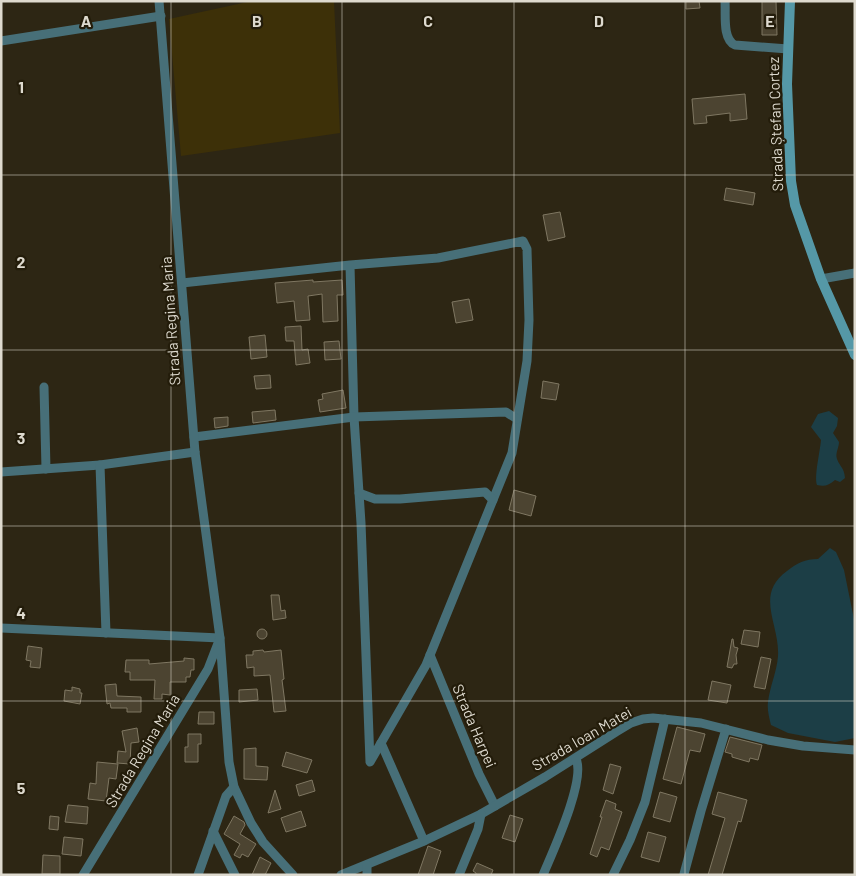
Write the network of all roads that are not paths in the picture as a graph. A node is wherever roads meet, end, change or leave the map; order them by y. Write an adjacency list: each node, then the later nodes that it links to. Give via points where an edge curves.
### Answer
1 (159, 1): 4 (street, Strada Regina Maria)
2 (725, 1): 6 (street, via 731,43)
3 (790, 1): 6 (street, Strada Ștefan Cortez)
4 (160, 16): 5 (street); 10 (street, Strada Regina Maria)
5 (1, 41)
6 (788, 49): 9 (street, Strada Ștefan Cortez, via 794,206)
7 (350, 265): 10 (street); 13 (street); 14 (street, via 438,258 523,241 527,249 529,320 527,361)
8 (855, 273): 9 (street)
9 (821, 279): 11 (street, Strada Ștefan Cortez)
10 (182, 283): 15 (street, Strada Regina Maria)
11 (855, 355)
12 (44, 387): 18 (street)
13 (354, 417): 14 (street, via 506,412); 15 (street); 20 (street)
14 (517, 419): 21 (street, via 512,453)
15 (194, 437): 16 (street, Strada Regina Maria)
16 (195, 452): 17 (street); 24 (street, Strada Regina Maria)
17 (100, 465): 18 (street); 23 (street)
18 (46, 469): 19 (street)
19 (1, 472)
20 (359, 493): 21 (street, via 375,499 485,492); 28 (street, via 370,762)
21 (493, 500): 25 (street)
22 (1, 628): 23 (street)
23 (106, 633): 24 (street)
24 (220, 638): 31 (street, via 229,762); 38 (street, Strada Regina Maria, via 208,669)
25 (430, 655): 28 (street); 32 (street, Strada Harpei)
26 (665, 719): 27 (street, Strada Ioan Matei); 30 (street, Strada Ioan Matei, via 648,718 631,723); 46 (street, via 645,802)
27 (726, 729): 29 (street, Strada Ioan Matei, via 776,742); 37 (street)
28 (382, 743): 35 (street)
29 (855, 750)
30 (576, 758): 32 (street, Strada Ioan Matei); 45 (street, via 578,772 571,803)
31 (234, 787): 34 (street, via 226,796); 41 (street, via 263,842)
32 (495, 806): 33 (street, Strada Ioan Matei)
33 (481, 814): 35 (street, Strada Ioan Matei); 44 (street)
34 (213, 831): 39 (street); 40 (street)
35 (424, 841): 36 (street, Strada Ioan Matei)
36 (367, 865): 42 (street, Strada Ioan Matei); 43 (street)
37 (684, 874)
38 (84, 875)
39 (198, 875)
40 (235, 875)
41 (293, 875)
42 (341, 875)
43 (367, 875)
44 (458, 875)
45 (543, 875)
46 (612, 875)

